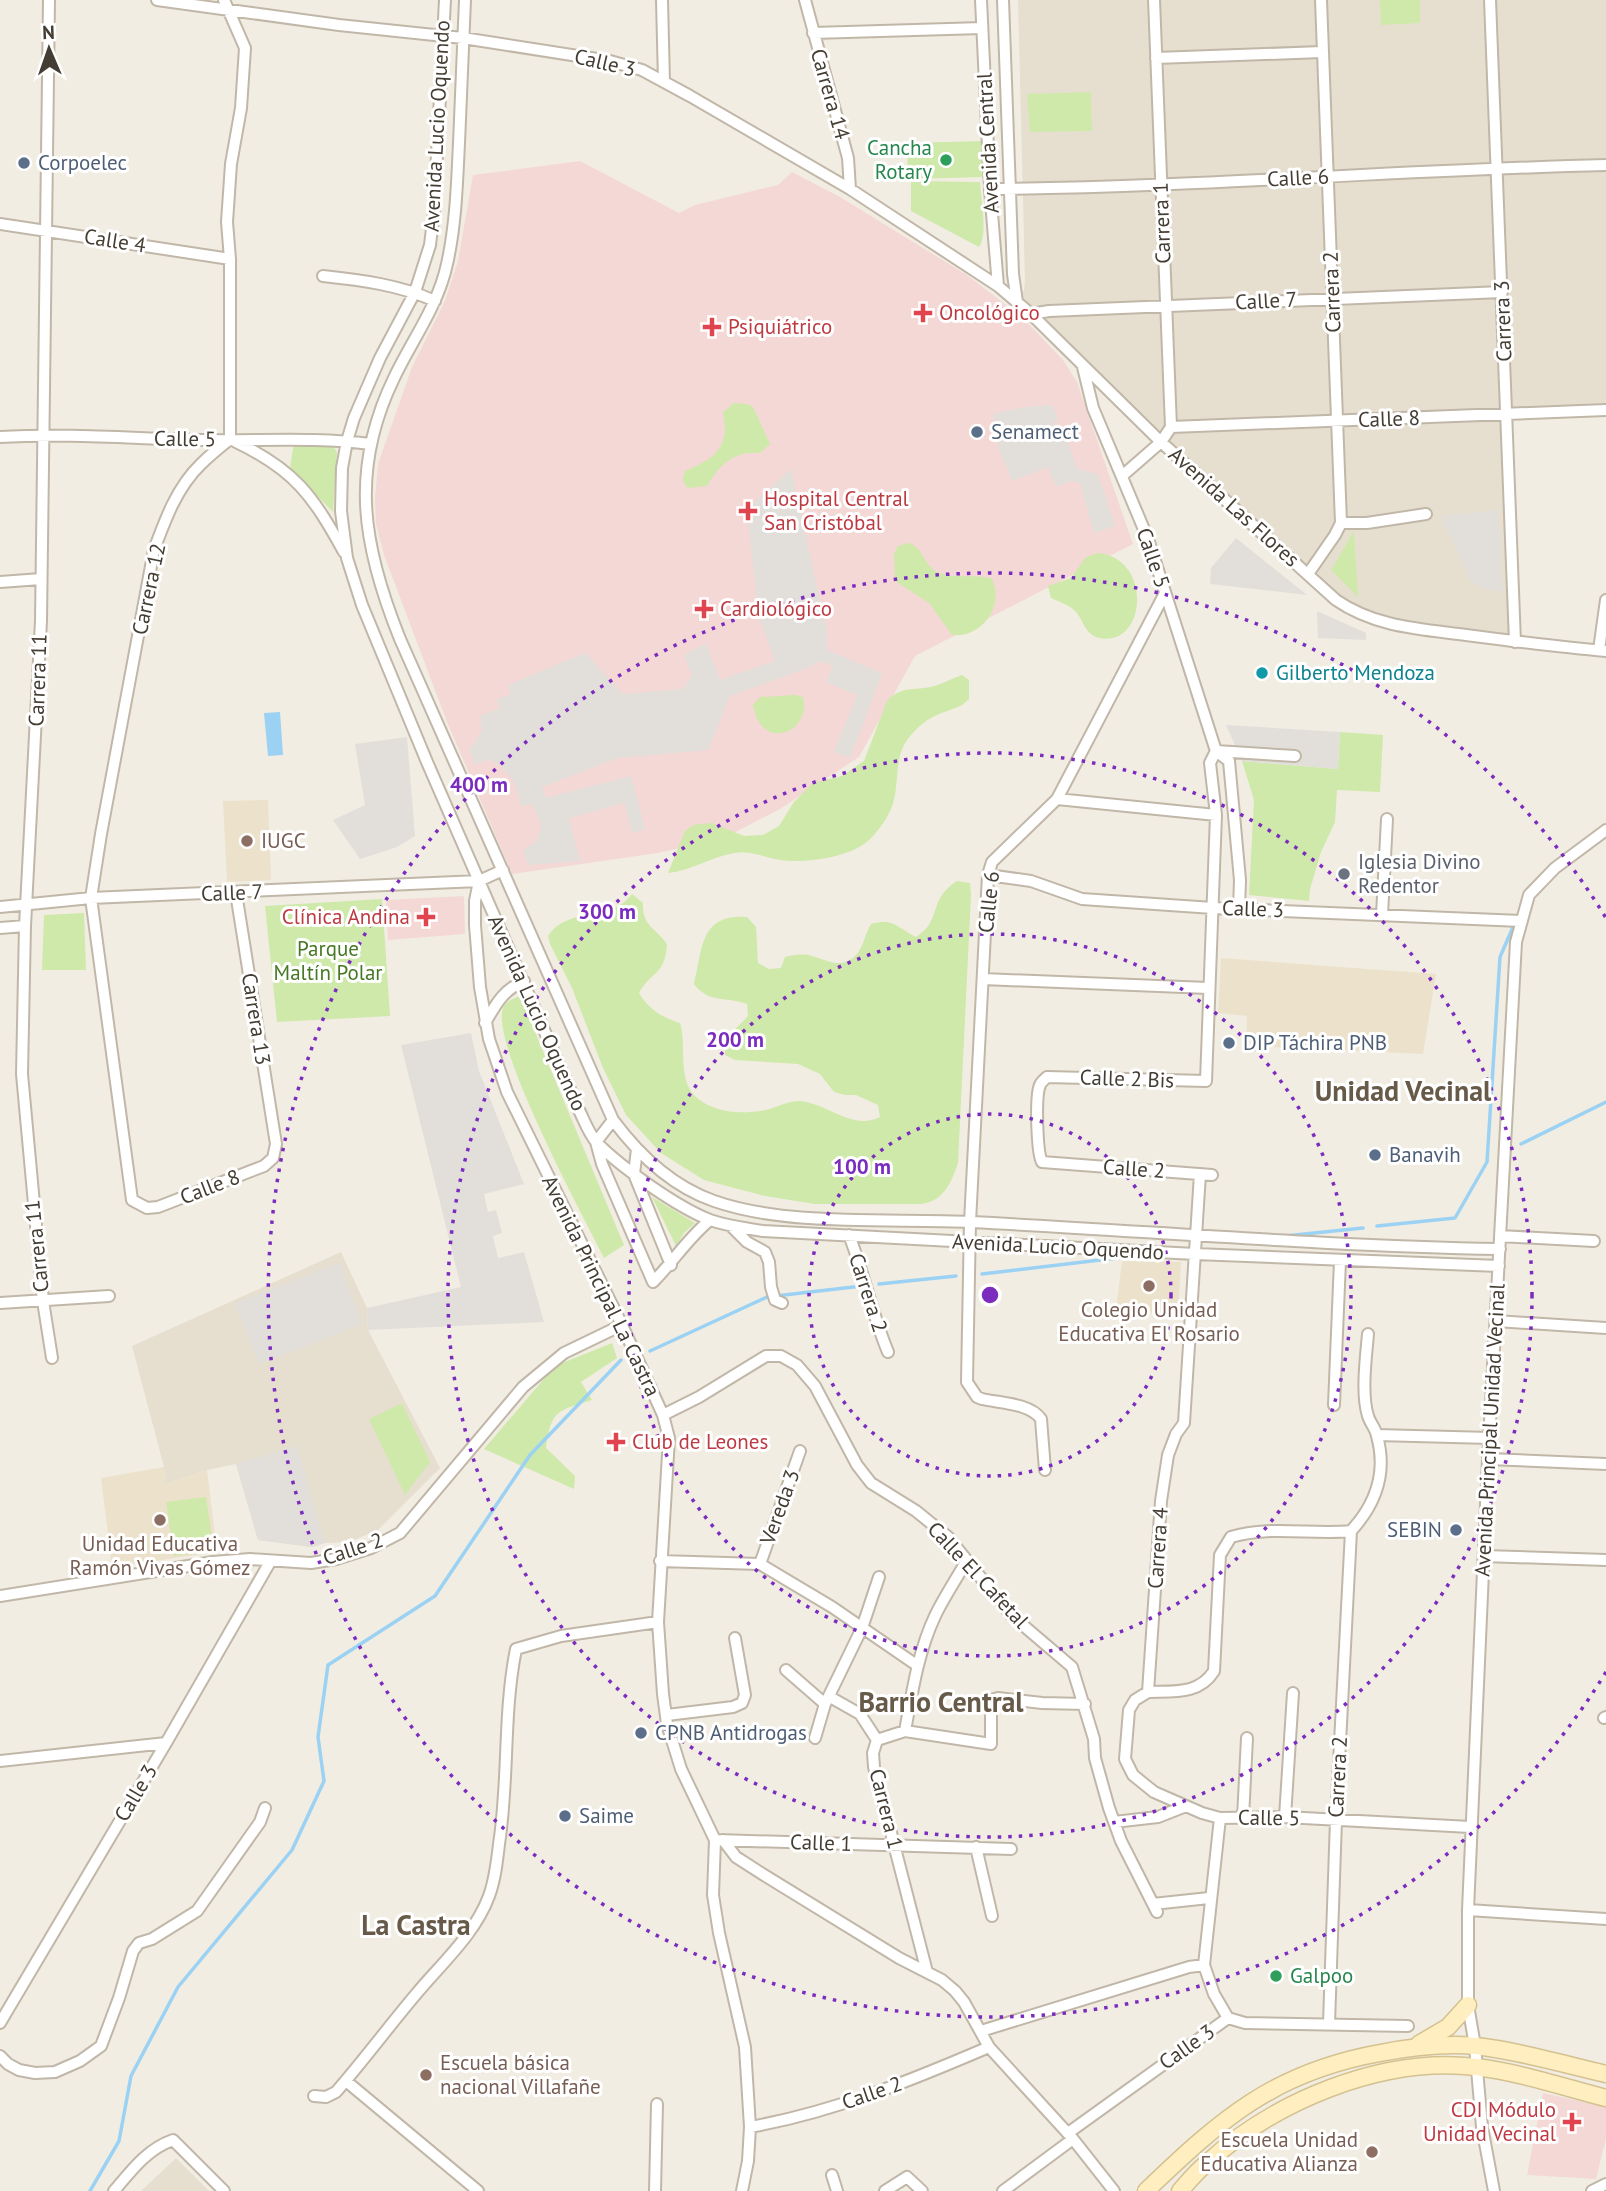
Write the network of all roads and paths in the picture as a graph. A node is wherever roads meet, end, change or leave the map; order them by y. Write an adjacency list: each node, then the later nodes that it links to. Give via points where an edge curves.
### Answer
1 (49, 0): 28 (street, Carrera 11)
2 (157, 0): 12 (street, Calle 3)
3 (444, 0): 15 (street, Avenida Lucio Oquendo)
4 (465, 0): 16 (street, Avenida Lucio Oquendo)
5 (662, 0): 19 (street)
6 (805, 0): 14 (street, Carrera 14)
7 (981, 0): 13 (street, Avenida Central)
8 (1003, 0): 25 (street, Avenida Central)
9 (1154, 0): 18 (street, Carrera 1)
10 (1321, 0): 17 (street, Carrera 2)
11 (1490, 0): 21 (street, Carrera 3)
12 (226, 5): 15 (street, Calle 3); 29 (street, via 245,48 230,176)
13 (982, 28): 14 (street); 26 (street, Avenida Central)
14 (813, 33): 24 (street, Carrera 14, via 848,158)
15 (442, 36): 16 (street, Calle 3); 34 (street, Avenida Lucio Oquendo, via 435,212)
16 (463, 38): 19 (street, Calle 3, via 610,61); 37 (street, Avenida Lucio Oquendo, via 454,226)
17 (1322, 52): 18 (street); 22 (street, Carrera 2)
18 (1156, 58): 23 (street, Carrera 1)
19 (664, 82): 24 (street, Calle 3)
20 (1606, 165): 21 (street, Calle 6)
21 (1498, 168): 22 (street, Calle 6); 35 (street, Carrera 3)
22 (1328, 176): 23 (street, Calle 6); 36 (street, Carrera 2)
23 (1161, 185): 25 (street, Calle 6); 39 (street, Carrera 1)
24 (850, 189): 33 (street, Calle 3)
25 (1010, 189): 26 (street, Calle 6); 31 (street, Avenida Central)
26 (990, 190): 30 (street, Avenida Central)
27 (0, 224): 28 (street, Calle 4)
28 (46, 230): 29 (street, Calle 4); 46 (street, Carrera 11)
29 (230, 259): 48 (street)
30 (995, 274): 31 (street, via 1007,279); 33 (street, Avenida Central)
31 (1013, 274): 38 (street, Avenida Central)
32 (323, 276): 34 (street)
33 (998, 286): 38 (street, Avenida Las Flores)
34 (415, 292): 37 (street); 50 (street, Avenida Lucio Oquendo, via 380,358)
35 (1502, 292): 36 (street, Calle 7); 43 (street, Carrera 3)
36 (1333, 298): 39 (street, Calle 7); 44 (street, Carrera 2)
37 (435, 301): 52 (street, Avenida Lucio Oquendo, via 393,379)
38 (1017, 302): 40 (street, Avenida Las Flores)
39 (1164, 306): 40 (street, Calle 7); 45 (street, Carrera 1)
40 (1031, 314): 41 (street, Avenida Las Flores)
41 (1083, 367): 51 (street, Avenida Las Flores); 54 (street, Calle 5, via 1093,408)
42 (1606, 410): 43 (street, Calle 8)
43 (1507, 414): 44 (street, Calle 8); 64 (street, Carrera 3)
44 (1336, 421): 45 (street, Calle 8); 56 (street, Carrera 2)
45 (1171, 427): 51 (street)
46 (41, 435): 47 (street, Calle 5); 48 (street, Calle 5); 59 (street, Carrera 11)
47 (0, 437)
48 (230, 439): 49 (street, Calle 5); 53 (street); 77 (street, Carrera 12, via 182,488 155,550)
49 (293, 439): 50 (street, Calle 5); 53 (street, via 274,450)
50 (347, 441): 52 (street, Calle 5); 57 (street, Avenida Lucio Oquendo, via 341,510)
51 (1161, 442): 54 (street); 58 (street, Avenida Las Flores)
52 (370, 444): 63 (street, Avenida Lucio Oquendo, via 365,488 372,557)
53 (280, 467): 57 (street, via 319,506)
54 (1122, 476): 61 (street, Calle 5)
55 (1426, 514): 56 (street)
56 (1341, 523): 58 (street)
57 (348, 558): 65 (street, Avenida Lucio Oquendo)
58 (1308, 574): 64 (street, Avenida Las Flores, via 1353,611 1388,624)
59 (41, 579): 60 (street); 78 (street, Carrera 11)
60 (0, 582)
61 (1165, 593): 67 (street, Calle 5); 69 (street, Calle 6)
62 (1606, 600): 66 (street)
63 (400, 639): 65 (street); 73 (street, Avenida Lucio Oquendo)
64 (1515, 642): 66 (street)
65 (380, 647): 75 (street, Avenida Lucio Oquendo)
66 (1603, 650)
67 (1216, 751): 68 (street); 70 (street, Calle 5, via 1210,763); 81 (street, Calle 5, via 1229,761)
68 (1295, 756)
69 (1057, 799): 70 (street); 74 (street, Calle 6, via 992,862)
70 (1216, 815): 80 (street, Calle 5)
71 (1387, 819): 82 (street)
72 (1606, 830): 83 (street, Avenida Principal Unidad Vecinal, via 1555,868 1529,895)
73 (503, 870): 75 (street, Calle 7); 91 (street, Avenida Lucio Oquendo)
74 (988, 875): 80 (street, Calle 3, via 1031,881 1082,899); 86 (street, Calle 6)
75 (479, 881): 76 (street, Calle 7); 87 (street, Avenida Lucio Oquendo); 89 (street, Avenida Principal La Castra, via 475,925)
76 (236, 893): 77 (street, Calle 7); 93 (street, Carrera 13)
77 (91, 898): 78 (street, Calle 7); 99 (street, Carrera 12)
78 (26, 905): 79 (street, Calle 7); 84 (street, Carrera 11)
79 (0, 907)
80 (1213, 908): 81 (street, Calle 3); 88 (street, Calle 5)
81 (1239, 909): 82 (street, Calle 3)
82 (1382, 915): 83 (street, Calle 3)
83 (1521, 921): 105 (street, Avenida Principal Unidad Vecinal, via 1516,942)
84 (25, 926): 85 (street); 114 (street, Carrera 11, via 22,1074)
85 (0, 928)
86 (983, 979): 88 (street); 101 (street, Calle 6)
87 (523, 981): 89 (street, via 499,997); 92 (street, Avenida Lucio Oquendo)
88 (1208, 988): 90 (street, Calle 5)
89 (485, 1023): 118 (street, Avenida Principal La Castra, via 507,1092)
90 (1206, 1081): 95 (street, Calle 2 Bis, via 1047,1077 1039,1086 1038,1155 1042,1162)
91 (613, 1119): 92 (street); 94 (street, Avenida Lucio Oquendo)
92 (597, 1142): 96 (street, Avenida Lucio Oquendo); 111 (street, via 653,1282)
93 (276, 1144): 99 (street, Calle 8, via 273,1158 264,1166 158,1207 146,1208)
94 (637, 1149): 96 (street); 101 (street, Avenida Lucio Oquendo, via 680,1185 741,1209)
95 (1056, 1164): 97 (street, Calle 2)
96 (634, 1174): 100 (street, Avenida Lucio Oquendo); 111 (street)
97 (1200, 1174): 98 (street, Calle 2); 104 (street)
98 (1212, 1175)
99 (132, 1200)
100 (710, 1220): 102 (street, Avenida Lucio Oquendo); 111 (street)
101 (970, 1222): 104 (street, Avenida Lucio Oquendo); 106 (street)
102 (731, 1226): 103 (street, Avenida Lucio Oquendo); 116 (street, via 765,1252 775,1300)
103 (849, 1235): 106 (street, Avenida Lucio Oquendo); 121 (street, Carrera 2)
104 (1196, 1236): 108 (street, Avenida Lucio Oquendo); 109 (street)
105 (1500, 1236): 107 (street); 108 (street, Avenida Principal Unidad Vecinal)
106 (970, 1241): 109 (street, Avenida Lucio Oquendo); 130 (street, via 967,1381 976,1396 1038,1413)
107 (1594, 1241)
108 (1500, 1249): 112 (street, Avenida Principal Unidad Vecinal)
109 (1195, 1254): 110 (street, Avenida Lucio Oquendo); 145 (street, Carrera 4, via 1184,1423 1168,1455 1161,1502)
110 (1339, 1261): 112 (street, Avenida Lucio Oquendo); 123 (street)
111 (671, 1265)
112 (1499, 1266): 117 (street, Avenida Principal Unidad Vecinal)
113 (109, 1296): 114 (street)
114 (43, 1301): 115 (street); 122 (street, Carrera 11)
115 (0, 1303)
116 (782, 1303)
117 (1496, 1321): 119 (street); 126 (street, Avenida Principal Unidad Vecinal)
118 (622, 1325): 124 (street, Avenida Principal La Castra); 136 (street, Calle 2, via 564,1353 523,1387 400,1533 336,1559)
119 (1606, 1328)
120 (1368, 1334): 125 (street, via 1366,1400)
121 (888, 1352)
122 (52, 1357)
123 (1334, 1405)
124 (663, 1415): 133 (street, Calle El Cafetal, via 766,1356 780,1356 797,1365 815,1387 871,1483 933,1524); 135 (street, Avenida Principal La Castra, via 669,1438)
125 (1377, 1435): 126 (street); 131 (street, via 1381,1472 1372,1505)
126 (1490, 1438): 128 (street, Avenida Principal Unidad Vecinal)
127 (800, 1451): 137 (street, Vereda 3)
128 (1488, 1459): 129 (street); 132 (street, Avenida Principal Unidad Vecinal)
129 (1606, 1464)
130 (1045, 1470)
131 (1351, 1531): 145 (street, via 1231,1537 1220,1555 1214,1671 1198,1688); 161 (street, Carrera 2)
132 (1484, 1556): 134 (street); 163 (street, Avenida Principal Unidad Vecinal)
133 (967, 1560): 143 (street, via 935,1615); 148 (street, Calle El Cafetal, via 1011,1615 1072,1667)
134 (1606, 1560)
135 (660, 1561): 137 (street); 140 (street, Avenida Principal La Castra)
136 (270, 1562): 139 (street, Calle 2, via 213,1562); 154 (street, Calle 3)
137 (760, 1564): 141 (street)
138 (879, 1577): 141 (street)
139 (0, 1596)
140 (658, 1622): 149 (street, Avenida Principal La Castra); 186 (street, via 561,1636 516,1649 503,1822 489,1897 451,1955)
141 (862, 1628): 143 (street); 147 (street)
142 (735, 1638): 149 (street, via 745,1695 742,1703)
143 (918, 1666): 150 (street)
144 (786, 1670): 147 (street)
145 (1148, 1692): 156 (street, via 1129,1710 1125,1759 1133,1775 1154,1792)
146 (1293, 1693): 158 (street)
147 (827, 1701): 151 (street); 153 (street, via 860,1714)
148 (1085, 1704): 150 (street, via 990,1700 991,1744); 162 (street, Calle El Cafetal)
149 (667, 1715): 164 (street, Avenida Principal La Castra, via 681,1769)
150 (905, 1731): 153 (street, Carrera 1)
151 (815, 1738)
152 (1247, 1738): 160 (street)
153 (877, 1740): 165 (street, Carrera 1, via 874,1767)
154 (166, 1743): 155 (street); 176 (street, Calle 3)
155 (0, 1761)
156 (1186, 1805): 159 (street, Calle 5); 162 (street, via 1158,1817)
157 (265, 1808): 183 (street, via 260,1822 197,1911 139,1943 133,1951 101,2046 55,2072 19,2070)
158 (1285, 1817): 160 (street, Calle 5); 161 (street, Calle 5)
159 (1220, 1818): 160 (street, Calle 5); 168 (street)
160 (1243, 1818)
161 (1336, 1820): 163 (street, Calle 5); 177 (street, Carrera 2)
162 (1114, 1822): 168 (street, Calle El Cafetal, via 1155,1908)
163 (1470, 1827): 169 (street, Avenida Principal Unidad Vecinal)
164 (719, 1840): 165 (street, Calle 1); 173 (street, via 764,1875); 190 (street, Avenida Principal La Castra, via 713,1895 745,2047)
165 (896, 1846): 166 (street, Calle 1); 173 (street, Carrera 1)
166 (975, 1847): 167 (street, Calle 1); 170 (street)
167 (1011, 1849)
168 (1209, 1898): 172 (street)
169 (1468, 1910): 171 (street); 174 (street, Avenida Principal Unidad Vecinal)
170 (992, 1916)
171 (1606, 1919)
172 (1204, 1965): 175 (street); 179 (street)
173 (927, 1972): 179 (street, via 955,1991)
174 (1468, 2005): 180 (street, Avenida Principal Unidad Vecinal); 182 (main road, via 1440,2033)
175 (1228, 2018): 177 (street, Calle 3, via 1245,2023); 191 (street, Calle 3)
176 (0, 2023)
177 (1329, 2023): 178 (street, Calle 3)
178 (1408, 2026)
179 (981, 2031): 181 (street)
180 (1475, 2046): 182 (main road); 184 (street, Avenida Principal Unidad Vecinal); 185 (main road)
181 (989, 2047): 190 (street, Calle 2, via 854,2100); 191 (street)
182 (1409, 2047): 204 (main road, via 1303,2073 1236,2111)
183 (0, 2056)
184 (1476, 2067): 188 (main road); 205 (main road, via 1407,2068 1314,2094 1206,2163); 206 (street)
185 (1606, 2074)
186 (346, 2081): 187 (street, via 326,2097); 196 (street)
187 (314, 2096)
188 (1606, 2098)
189 (657, 2104): 197 (street)
190 (751, 2127): 198 (street, Avenida Principal La Castra)
191 (1071, 2136): 202 (street, Calle 3); 203 (street)
192 (832, 2175): 199 (street)
193 (1606, 2184): 207 (street)
194 (114, 2191): 195 (street, via 140,2160 173,2140)
195 (224, 2191)
196 (478, 2191)
197 (655, 2191)
198 (741, 2191)
199 (837, 2191)
200 (885, 2191): 201 (street, via 907,2177)
201 (922, 2191)
202 (1003, 2191)
203 (1114, 2191)
204 (1146, 2191)
205 (1180, 2191)
206 (1494, 2191)
207 (1592, 2191)

